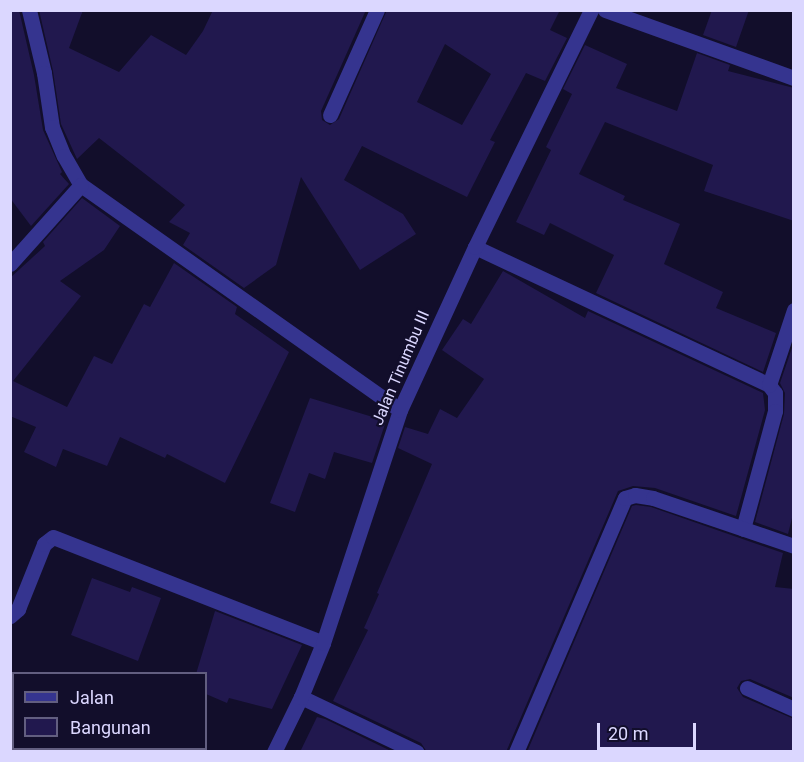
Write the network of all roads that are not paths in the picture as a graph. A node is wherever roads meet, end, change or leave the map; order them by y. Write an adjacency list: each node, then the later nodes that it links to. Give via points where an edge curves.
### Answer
1 (30, 10): 7 (street, via 52,127)
2 (377, 10): 6 (street)
3 (591, 10): 8 (street, Jalan Tinumbu III)
4 (605, 10): 5 (street)
5 (794, 78)
6 (330, 115)
7 (81, 185): 9 (street); 12 (street)
8 (475, 247): 11 (street); 12 (street, Jalan Tinumbu III)
9 (10, 264)
10 (794, 310): 11 (street)
11 (769, 385): 13 (street, via 775,393 775,411)
12 (400, 410): 16 (street, Jalan Tinumbu III)
13 (743, 529): 14 (street); 22 (street, via 653,498 625,498)
14 (794, 546)
15 (10, 616): 16 (street, via 18,609 44,544 53,537)
16 (322, 643): 18 (street, Jalan Tinumbu III)
17 (747, 688): 19 (street)
18 (301, 697): 20 (street, Jalan Tinumbu III); 21 (street)
19 (794, 709)
20 (274, 752)
21 (417, 752)
22 (516, 752)

